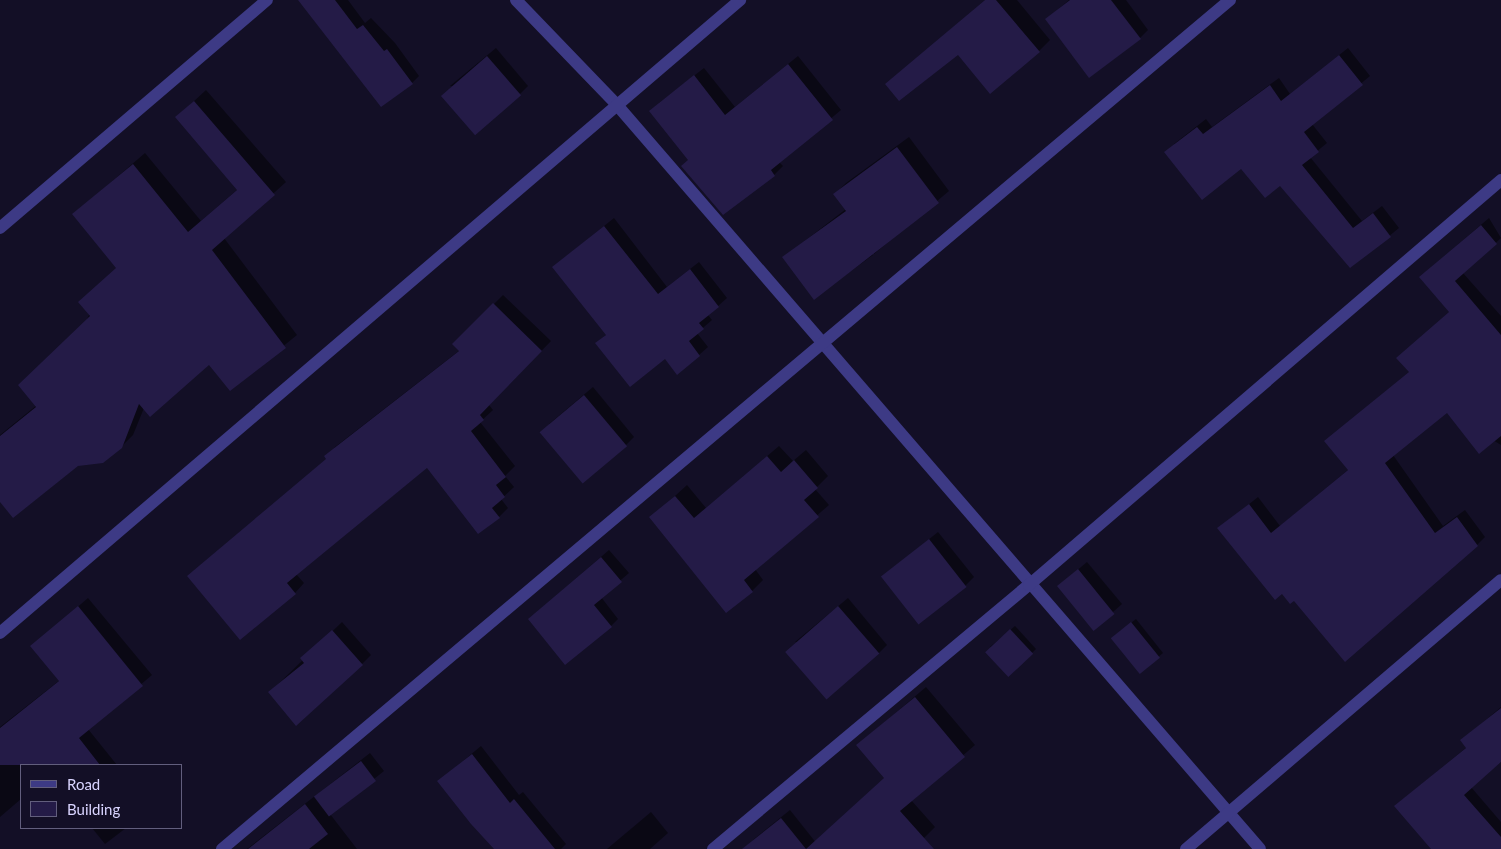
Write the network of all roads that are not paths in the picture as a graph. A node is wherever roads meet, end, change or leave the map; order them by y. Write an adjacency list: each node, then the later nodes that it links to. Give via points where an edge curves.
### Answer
1 (267, 0): 7 (street)
2 (516, 0): 5 (street)
3 (740, 0): 5 (street)
4 (1230, 0): 8 (street)
5 (617, 105): 8 (street); 11 (street)
6 (1501, 180): 10 (street)
7 (0, 228)
8 (822, 344): 10 (street); 13 (street)
9 (1501, 580): 12 (street)
10 (1029, 585): 12 (street); 14 (street)
11 (0, 633)
12 (1229, 814): 15 (street); 16 (street)
13 (222, 849)
14 (713, 849)
15 (1186, 849)
16 (1260, 849)

